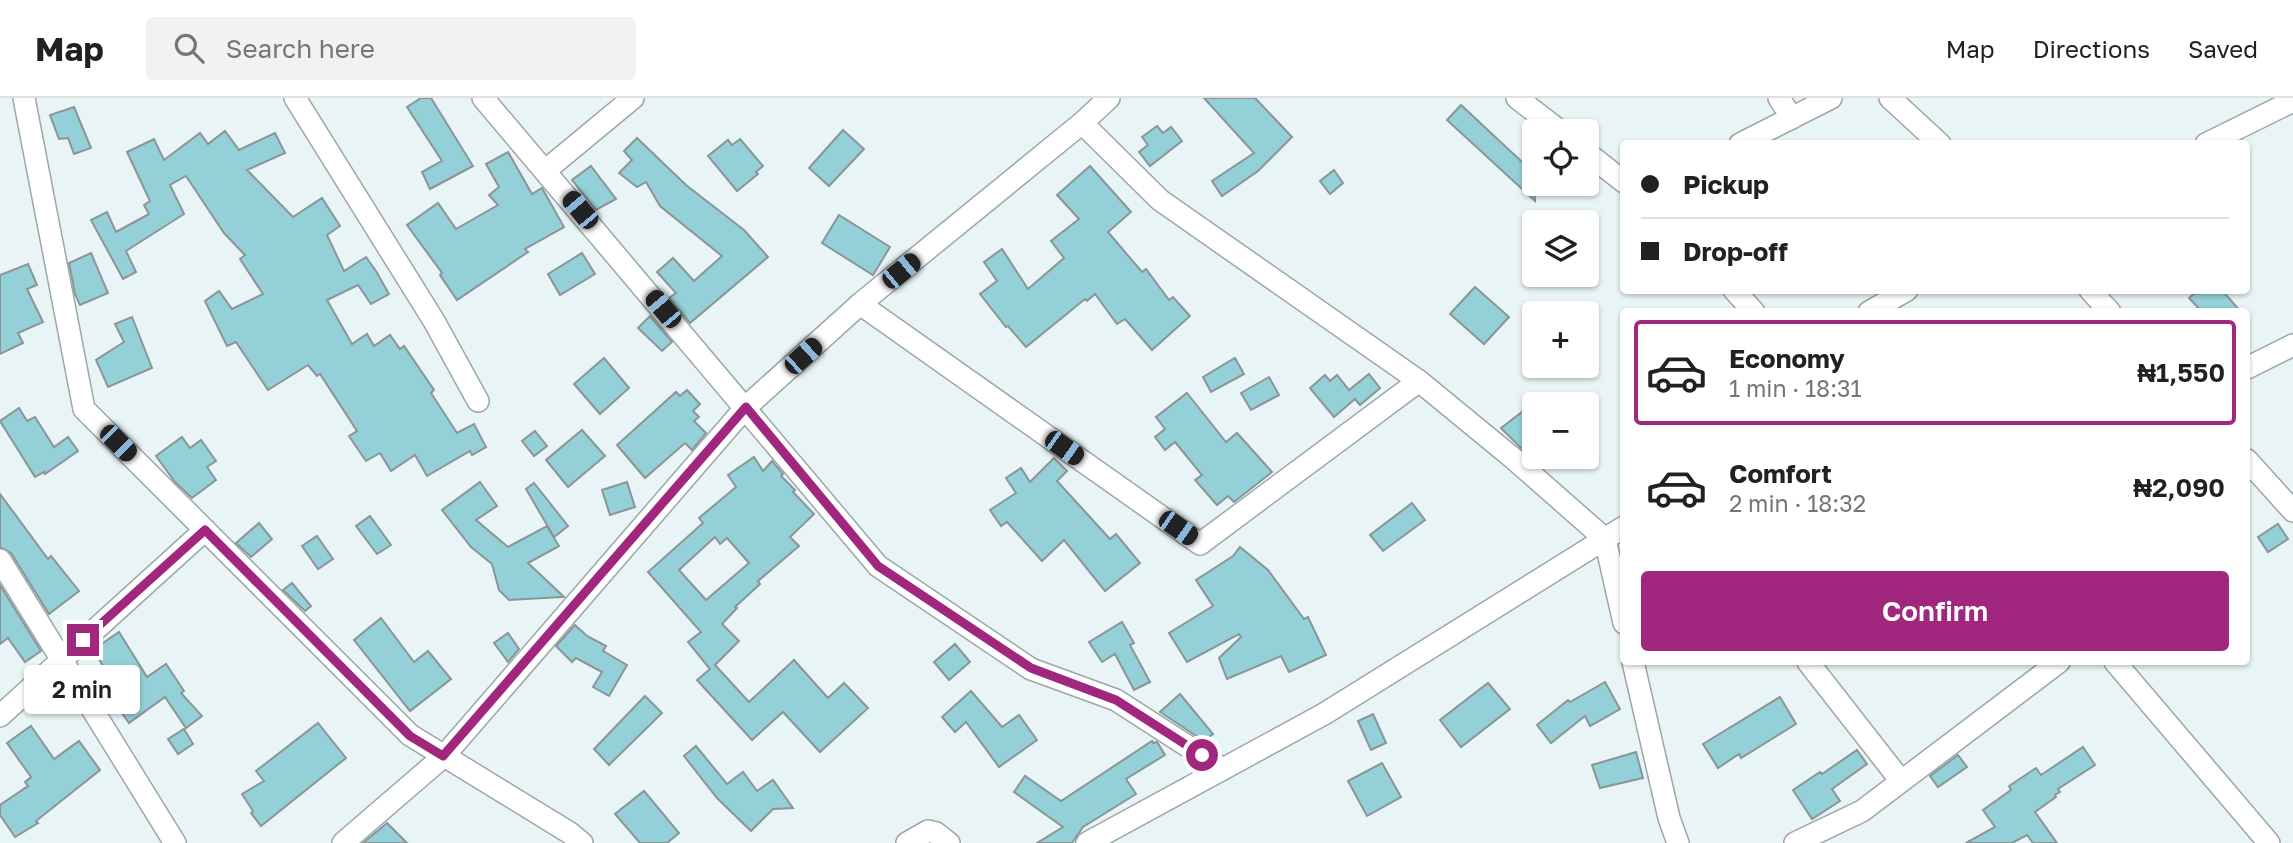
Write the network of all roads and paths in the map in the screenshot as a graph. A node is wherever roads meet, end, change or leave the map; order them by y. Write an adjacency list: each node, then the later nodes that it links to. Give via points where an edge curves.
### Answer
1 (295, 98): 30 (street, via 434,321)
2 (483, 98): 18 (street)
3 (633, 98): 18 (street)
4 (1108, 98): 13 (street)
5 (1517, 98): 12 (street)
6 (1779, 98): 11 (street)
7 (1831, 98): 11 (street)
8 (1890, 98): 15 (street)
9 (29, 100): 35 (street, via 84,409)
10 (2293, 101): 16 (street)
11 (1791, 118): 14 (street)
12 (1544, 119)
13 (1082, 123): 23 (street); 29 (street, via 1160,200)
14 (1748, 140)
15 (1936, 140)
16 (2214, 140)
17 (1599, 162): 19 (street)
18 (546, 170): 31 (street)
19 (1620, 179)
20 (1738, 294): 24 (street)
21 (1900, 294): 25 (street)
22 (2094, 294): 26 (street)
23 (860, 304): 29 (street, via 1200,544); 31 (street)
24 (1750, 308)
25 (1876, 308)
26 (2106, 308)
27 (2293, 345): 28 (street)
28 (2250, 366)
29 (1419, 381): 36 (street)
30 (478, 401)
31 (746, 407): 45 (street); 46 (street, via 878,566 1031,668 1116,700)
32 (2250, 463): 33 (street)
33 (2293, 511)
34 (1620, 529): 36 (street)
35 (205, 530): 39 (street); 45 (street, via 410,736)
36 (1605, 538): 38 (street); 46 (street, via 1324,714)
37 (0, 560): 39 (street)
38 (1620, 604)
39 (63, 659): 44 (street); 48 (street)
40 (1634, 665): 54 (street)
41 (1810, 665): 47 (street)
42 (2055, 665): 47 (street)
43 (2118, 665): 56 (street)
44 (0, 716)
45 (443, 756): 49 (street); 50 (street)
46 (1223, 769): 53 (street)
47 (1901, 781): 55 (street, via 1862,811)
48 (175, 843)
49 (343, 843)
50 (582, 843)
51 (907, 843): 52 (street, via 928,831)
52 (949, 843)
53 (1087, 843)
54 (1678, 843)
55 (1795, 843)
56 (2269, 843)

